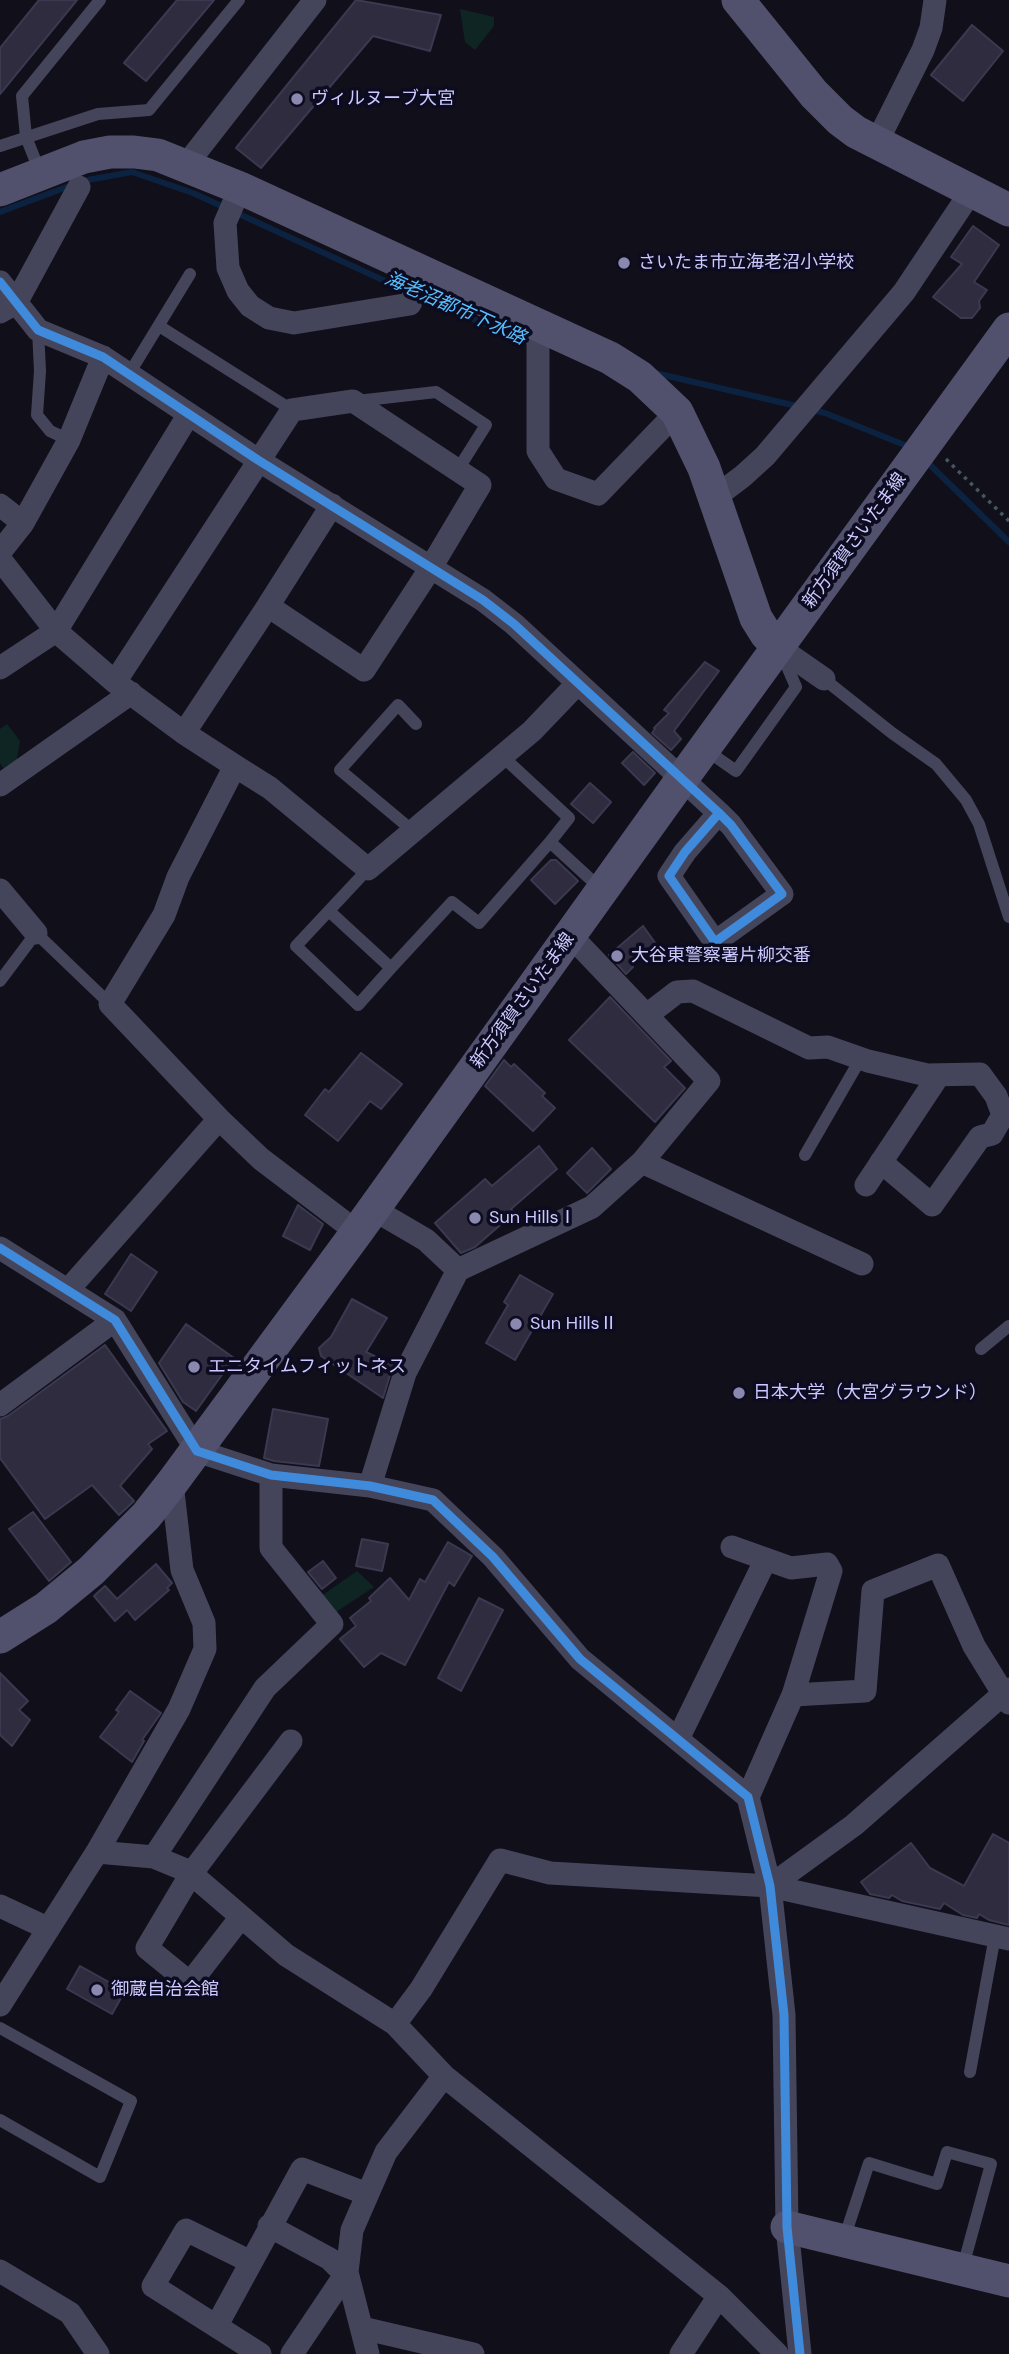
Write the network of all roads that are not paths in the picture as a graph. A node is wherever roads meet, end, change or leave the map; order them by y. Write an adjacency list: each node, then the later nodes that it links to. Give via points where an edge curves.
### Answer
1 (100, 0): 6 (lane, via 22,96)
2 (239, 0): 6 (lane, via 149,110 98,114)
3 (315, 0): 9 (street)
4 (738, 0): 7 (main road, via 814,94 840,120)
5 (935, 0): 7 (street, via 923,50)
6 (26, 137): 8 (lane); 10 (lane)
7 (876, 144): 14 (main road)
8 (0, 146)
9 (186, 165): 10 (main road, via 158,155 110,152); 12 (main road)
10 (41, 174): 13 (main road)
11 (79, 187): 19 (street)
12 (240, 188): 16 (main road); 16 (street, via 225,223 228,268 250,306 269,318 294,323 410,304)
13 (0, 190)
14 (972, 190): 15 (main road); 33 (street, via 904,292 765,456)
15 (1009, 209)
16 (425, 272): 20 (main road)
17 (190, 274): 21 (lane)
18 (0, 282): 19 (street)
19 (8, 308): 23 (street)
20 (538, 324): 28 (main road, via 610,358 640,377); 28 (street, via 538,451 556,479 598,494)
21 (159, 326): 25 (lane); 27 (lane)
22 (1009, 329): 42 (main road, 新方須賀さいたま線)
23 (38, 330): 24 (street); 30 (lane, via 37,415 50,431)
24 (103, 357): 25 (street); 30 (street)
25 (129, 374): 29 (street)
26 (353, 401): 27 (street); 32 (street); 32 (lane, via 436,392 476,418 486,425)
27 (292, 410): 31 (street)
28 (677, 412): 33 (main road)
29 (189, 414): 31 (street); 41 (street)
30 (69, 440): 36 (street)
31 (258, 460): 35 (street); 46 (street)
32 (457, 471): 39 (street, via 480,485)
33 (714, 498): 42 (main road, via 756,618)
34 (0, 505): 36 (street)
35 (332, 505): 39 (street); 40 (street)
36 (23, 523): 37 (street)
37 (0, 552)
38 (0, 559): 41 (street)
39 (430, 569): 40 (street, via 364,670); 45 (street, via 483,600)
40 (268, 606): 48 (street)
41 (56, 631): 43 (street); 46 (street)
42 (778, 647): 44 (street); 51 (main road, 新方須賀さいたま線)
43 (4, 657)
44 (824, 679): 60 (lane, via 936,764 966,800 979,824)
45 (578, 683): 49 (street); 51 (street)
46 (123, 687): 48 (street); 52 (street)
47 (416, 724): 54 (lane, via 398,705 340,770)
48 (184, 733): 50 (street)
49 (502, 756): 54 (street); 55 (lane, via 569,818)
50 (236, 766): 56 (street, via 270,788); 65 (street, via 178,877 164,915)
51 (682, 779): 53 (street); 58 (main road, 新方須賀さいたま線)
52 (0, 785)
53 (719, 813): 53 (street, via 669,876 715,942 782,894)
54 (412, 831): 56 (street)
55 (550, 842): 58 (lane); 63 (lane, via 479,923 452,902)
56 (368, 869): 59 (lane)
57 (0, 890): 61 (street)
58 (602, 890): 62 (main road, 新方須賀さいたま線)
59 (329, 911): 63 (lane); 63 (lane, via 296,946 358,1005)
60 (1009, 917)
61 (36, 933): 64 (lane); 65 (lane)
62 (570, 935): 66 (street); 74 (main road, 新方須賀さいたま線)
63 (391, 968)
64 (0, 981)
65 (110, 1004): 69 (street)
66 (647, 1015): 67 (street, via 677,992 692,991 809,1048 828,1047); 71 (street, via 709,1081)
67 (861, 1058): 68 (street); 70 (lane)
68 (939, 1075): 72 (street); 72 (street, via 980,1074 1003,1115 992,1134 981,1138 932,1205)
69 (219, 1119): 74 (street, via 261,1159); 78 (street)
70 (806, 1155)
71 (642, 1162): 76 (street); 77 (street, via 592,1207)
72 (881, 1162): 73 (street)
73 (866, 1185)
74 (365, 1221): 77 (street, via 426,1240); 83 (main road, 新方須賀さいたま線)
75 (0, 1248): 78 (street)
76 (862, 1265)
77 (457, 1270): 86 (street, via 405,1373)
78 (68, 1290): 79 (street)
79 (115, 1321): 82 (street); 83 (street)
80 (1009, 1326): 81 (lane)
81 (981, 1349)
82 (0, 1405)
83 (197, 1451): 84 (street); 85 (main road, 新方須賀さいたま線)
84 (271, 1475): 86 (street); 96 (street, via 271,1548 332,1624 265,1688)
85 (172, 1483): 89 (main road, 新方須賀さいたま線, via 122,1543 91,1571 46,1608); 95 (street, via 182,1570 204,1623 205,1649 180,1709)
86 (370, 1486): 92 (street, via 433,1500 494,1557 580,1659)
87 (732, 1547): 88 (street)
88 (766, 1559): 90 (street, via 791,1568 827,1564 831,1571); 92 (street)
89 (0, 1637)
90 (793, 1695): 91 (street, via 865,1691 873,1591 938,1565 974,1646); 94 (street)
91 (1007, 1695): 98 (street, via 853,1825)
92 (678, 1739): 94 (street)
93 (291, 1741): 97 (street)
94 (748, 1797): 98 (street)
95 (97, 1852): 96 (street); 101 (street)
96 (154, 1857): 97 (street)
97 (191, 1874): 100 (street); 100 (street, via 147,1948 190,1983)
98 (770, 1886): 102 (street); 104 (street, via 550,1873 500,1860); 111 (street, via 783,2015)
99 (0, 1906): 101 (street)
100 (241, 1917): 104 (street, via 286,1955)
101 (47, 1928): 103 (street)
102 (1002, 1938): 106 (lane)
103 (0, 2005)
104 (395, 2024): 107 (street)
105 (0, 2028): 108 (lane, via 131,2101 100,2177)
106 (970, 2072)
107 (444, 2076): 109 (street, via 386,2151); 118 (street)
108 (0, 2120)
109 (367, 2194): 110 (street, via 302,2169); 116 (street, via 352,2230)
110 (269, 2227): 113 (street); 116 (street)
111 (787, 2227): 112 (main road); 128 (street)
112 (844, 2240): 114 (main road); 114 (lane, via 869,2163 937,2184 947,2152 991,2164)
113 (251, 2262): 119 (street); 119 (street, via 186,2230 153,2286)
114 (962, 2270): 117 (main road)
115 (0, 2271): 121 (street, via 70,2313)
116 (346, 2272): 120 (street); 123 (street)
117 (1009, 2281)
118 (719, 2296): 126 (street); 127 (street)
119 (217, 2325): 122 (street)
120 (362, 2328): 124 (street); 125 (street)
121 (98, 2354)
122 (260, 2354)
123 (292, 2354)
124 (368, 2354)
125 (473, 2354)
126 (681, 2354)
127 (776, 2354)
128 (800, 2354)

